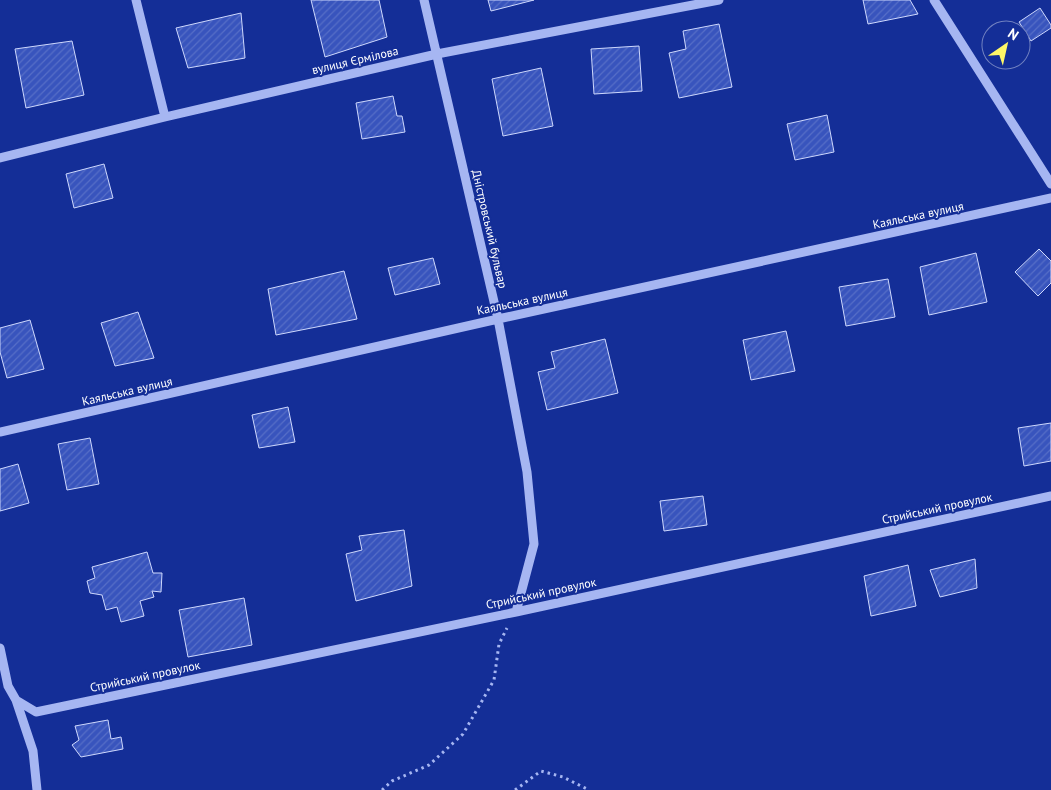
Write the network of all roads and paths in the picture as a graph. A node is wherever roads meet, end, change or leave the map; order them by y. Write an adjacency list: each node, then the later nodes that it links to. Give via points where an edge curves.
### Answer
1 (136, 0): 6 (street)
2 (424, 0): 5 (street, Дністровський бульвар)
3 (718, 0): 5 (street, вулиця Єрмілова)
4 (934, 0): 8 (street)
5 (437, 54): 6 (street, вулиця Єрмілова); 10 (street, Дністровський бульвар)
6 (165, 117): 7 (street, вулиця Єрмілова)
7 (0, 158)
8 (1051, 184)
9 (1051, 198): 10 (street, Каяльська вулиця)
10 (498, 319): 11 (street, Каяльська вулиця); 13 (street, Дністровський бульвар, via 527,472 534,544)
11 (0, 432)
12 (1051, 496): 13 (street, Стрийський провулок)
13 (516, 612): 15 (street, Стрийський провулок, via 36,712); 17 (path, via 499,644 494,680 463,734 429,765 392,781)
14 (0, 648): 15 (street, via 8,686)
15 (16, 700): 16 (street, via 32,751)
16 (37, 790)
17 (382, 790)
18 (515, 790): 19 (path, via 541,771 563,777)
19 (589, 790)

